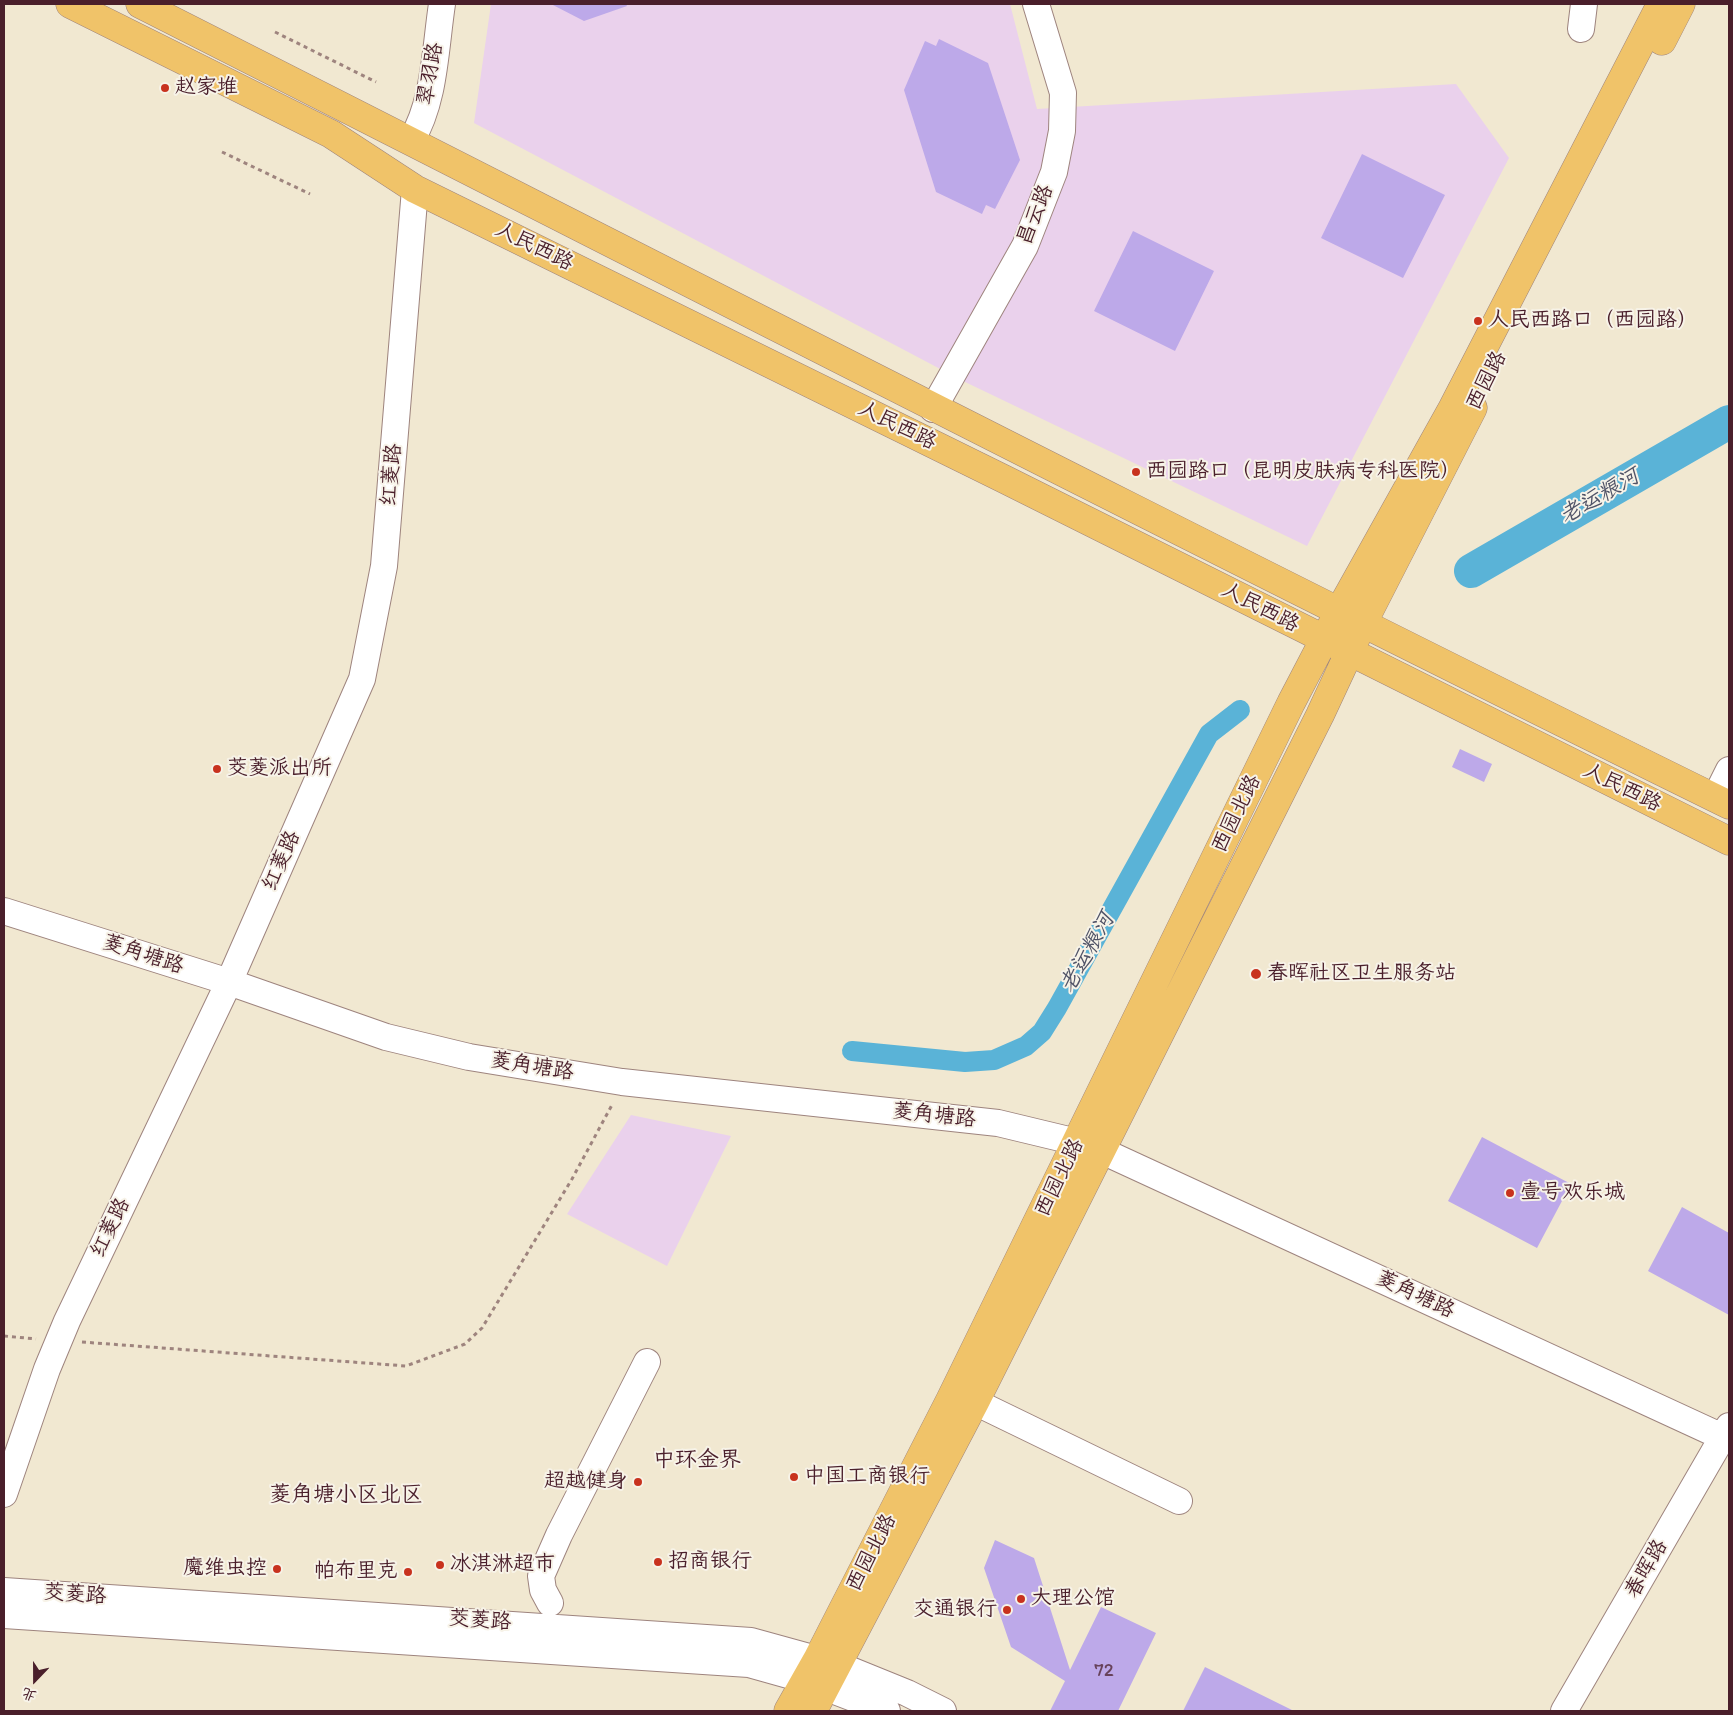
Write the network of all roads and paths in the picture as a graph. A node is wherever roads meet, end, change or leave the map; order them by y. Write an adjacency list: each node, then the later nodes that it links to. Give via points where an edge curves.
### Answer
1 (70, 4): 13 (main road, 人民西路, via 332,134)
2 (140, 4): 11 (main road, 人民西路)
3 (442, 4): 11 (street, 翠羽路, via 429,97)
4 (1036, 4): 15 (street, 昌云路, via 1063,93 1062,131 1054,172 1025,246)
5 (1584, 4): 8 (street)
6 (1661, 4): 16 (main road, 西园路, via 1453,407)
7 (1682, 4): 17 (main road, 西园路)
8 (1581, 30)
9 (275, 32): 10 (path)
10 (376, 82)
11 (411, 142): 15 (main road, 人民西路)
12 (222, 152): 14 (path)
13 (415, 189): 18 (main road, 人民西路); 24 (street, 红菱路, via 384,566 362,679)
14 (310, 194)
15 (933, 409): 16 (main road, 人民西路)
16 (1338, 613): 17 (main road, 人民西路); 18 (main road, 西园路)
17 (1362, 625): 19 (main road, 西园路); 21 (main road, 人民西路)
18 (1324, 640): 19 (main road, 人民西路); 26 (main road, 西园北路)
19 (1349, 652): 22 (main road, 人民西路); 26 (main road, 西园北路, via 1320,715)
20 (1729, 770): 21 (street)
21 (1722, 801)
22 (1729, 841)
23 (4, 911): 24 (street, 菱角塘路)
24 (229, 982): 25 (street, 菱角塘路, via 386,1037 469,1057); 28 (street, 红菱路)
25 (622, 1082): 26 (street, 菱角塘路, via 998,1123); 28 (path, via 610,1113 572,1179 482,1328 464,1344 406,1366)
26 (1089, 1146): 30 (main road, 西园北路); 31 (street, 菱角塘路); 37 (main road, 西园北路, via 950,1400)
27 (4, 1336): 28 (path)
28 (59, 1340): 32 (street, 红菱路)
29 (647, 1362): 35 (street, via 559,1535 542,1576 543,1590)
30 (975, 1402): 33 (street); 37 (main road, 西园北路)
31 (1727, 1435): 42 (street, 春晖路)
32 (4, 1494)
33 (1179, 1501)
34 (4, 1591): 37 (street, 茭菱路, via 751,1641)
35 (550, 1603)
36 (4, 1615): 37 (street, 茭菱路, via 749,1664)
37 (822, 1672): 38 (main road, 西园北路); 39 (main road, 西园北路); 40 (street, 茭菱路); 41 (street, 茭菱路, via 907,1693)
38 (788, 1711)
39 (813, 1711)
40 (887, 1711)
41 (942, 1711)
42 (1564, 1711)

